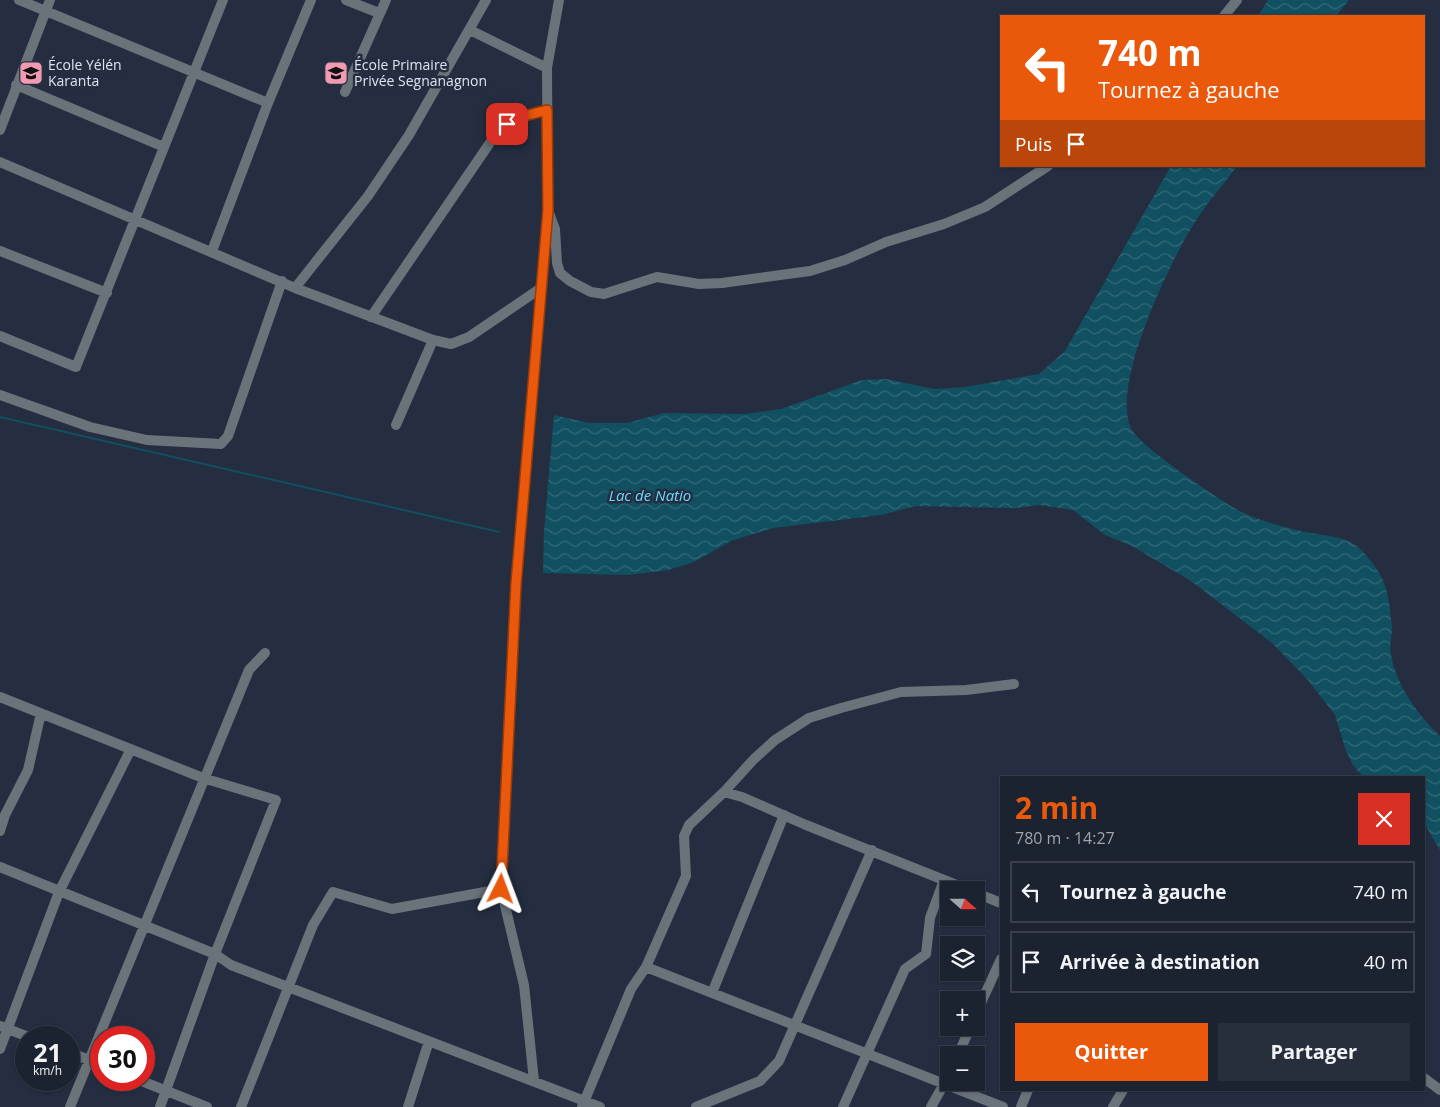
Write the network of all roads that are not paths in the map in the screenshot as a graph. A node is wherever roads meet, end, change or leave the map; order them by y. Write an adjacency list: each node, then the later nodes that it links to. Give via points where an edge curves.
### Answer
1 (19, 0): 10 (street)
2 (50, 0): 10 (street)
3 (223, 0): 15 (street)
4 (311, 0): 18 (street)
5 (346, 0): 11 (street)
6 (386, 0): 11 (street)
7 (486, 0): 13 (street)
8 (559, 0): 14 (street)
9 (1237, 0): 12 (street)
10 (46, 10): 15 (street); 16 (street)
11 (379, 13): 17 (street)
12 (1225, 15)
13 (470, 30): 14 (street); 29 (street, via 409,135 368,196)
14 (547, 68): 19 (street)
15 (193, 74): 18 (street); 21 (street)
16 (16, 85): 20 (street); 21 (street)
17 (345, 92)
18 (268, 103): 27 (street)
19 (547, 110): 24 (street); 32 (street, via 517,118 498,130)
20 (0, 130)
21 (164, 147): 25 (street)
22 (0, 162): 25 (street)
23 (1046, 167): 24 (street, via 985,207 810,271 699,284 656,277 604,294 591,292 560,273 555,229)
24 (548, 210): 30 (street)
25 (136, 219): 27 (street); 31 (street)
26 (0, 251): 31 (street)
27 (212, 251): 28 (street)
28 (282, 281): 29 (street); 35 (street, via 228,436 222,444 147,440 90,427)
29 (296, 288): 32 (street)
30 (541, 288): 34 (street, via 469,337 451,344); 49 (street, via 516,584)
31 (107, 293): 33 (street, via 76,367)
32 (370, 316): 34 (street)
33 (0, 336)
34 (433, 340): 36 (street)
35 (0, 395)
36 (396, 425)
37 (265, 653): 42 (street, via 249,670)
38 (1014, 684): 43 (street, via 966,690 901,692 809,718 775,740)
39 (0, 697): 40 (street)
40 (41, 714): 41 (street); 45 (street, via 28,770)
41 (131, 749): 42 (street); 50 (street)
42 (203, 778): 53 (street); 54 (street, via 276,800)
43 (724, 792): 44 (street, via 742,796); 56 (street, via 689,825 684,836 686,876)
44 (784, 815): 46 (street); 58 (street)
45 (0, 831)
46 (872, 850): 48 (street); 61 (street)
47 (0, 867): 50 (street)
48 (944, 880): 65 (street, via 930,918 926,954 905,969)
49 (501, 889): 57 (street, via 392,910 333,892 313,925); 70 (street, via 524,985)
50 (59, 892): 53 (street); 62 (street)
51 (985, 897): 52 (street)
52 (1000, 903)
53 (144, 924): 54 (street); 60 (street)
54 (215, 954): 57 (street, via 231,965); 73 (street)
55 (1000, 961): 59 (street)
56 (646, 967): 58 (street); 78 (street, via 631,989)
57 (289, 987): 63 (street); 82 (street)
58 (712, 993): 61 (street)
59 (985, 994)
60 (104, 1026)
61 (795, 1026): 65 (street); 85 (street, via 779,1061 760,1081)
62 (4, 1027): 64 (street)
63 (429, 1041): 70 (street); 83 (street)
64 (0, 1049)
65 (866, 1053): 68 (street); 86 (street)
66 (80, 1056): 67 (street)
67 (90, 1060): 79 (street)
68 (940, 1077)
69 (1425, 1079): 72 (street)
70 (534, 1081): 78 (street)
71 (155, 1087): 73 (street)
72 (1440, 1090)
73 (166, 1091): 80 (street); 81 (street)
74 (940, 1091): 87 (street)
75 (971, 1091): 88 (street)
76 (1028, 1091): 89 (street)
77 (1122, 1091): 90 (street)
78 (583, 1104): 84 (street)
79 (70, 1107)
80 (160, 1107)
81 (207, 1107)
82 (241, 1107)
83 (408, 1107)
84 (600, 1107)
85 (696, 1107)
86 (843, 1107)
87 (931, 1107)
88 (1003, 1107)
89 (1021, 1107)
90 (1113, 1107)

